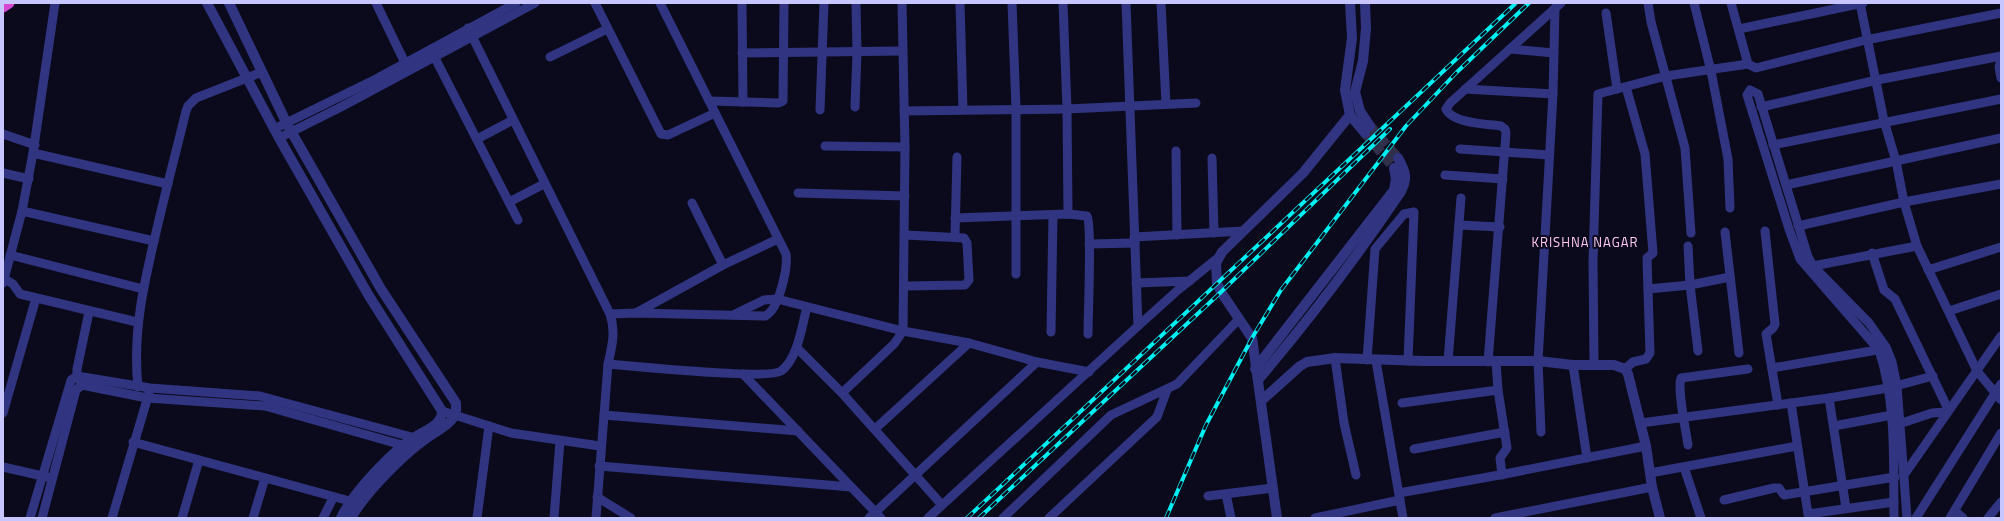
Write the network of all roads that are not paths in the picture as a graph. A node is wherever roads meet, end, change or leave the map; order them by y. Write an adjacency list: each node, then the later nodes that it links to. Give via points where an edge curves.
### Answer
1 (9, 3): 25 (highway)
2 (55, 3): 81 (street)
3 (207, 3): 51 (street)
4 (229, 3): 48 (street)
5 (376, 3): 46 (street)
6 (534, 3): 27 (street)
7 (595, 3): 30 (street)
8 (660, 3): 57 (street)
9 (742, 3): 39 (street)
10 (784, 3): 35 (street)
11 (824, 3): 37 (street)
12 (856, 3): 38 (street)
13 (902, 3): 36 (street)
14 (960, 3): 67 (street)
15 (1012, 3): 64 (street)
16 (1063, 3): 65 (street)
17 (1126, 3): 61 (street)
18 (1161, 3): 60 (street)
19 (1350, 3): 70 (street, via 1352,38 1345,90)
20 (1365, 3): 70 (street, via 1363,61 1355,92 1367,130)
21 (1648, 3): 49 (street)
22 (1694, 3): 47 (street)
23 (1732, 3): 31 (street)
24 (1861, 3): 31 (street); 33 (street)
25 (3, 6)
26 (1558, 6): 34 (street); 40 (street)
27 (514, 7): 32 (street)
28 (1606, 13): 53 (street)
29 (2001, 13): 33 (street)
30 (607, 29): 43 (street); 69 (street, via 661,134 668,135)
31 (1739, 29): 45 (street)
32 (470, 32): 41 (street); 46 (street); 71 (street)
33 (1866, 40): 45 (street, via 1756,68); 52 (street)
34 (1510, 49): 40 (street); 54 (street)
35 (784, 51): 37 (street); 39 (street); 58 (street, via 783,101)
36 (902, 51): 38 (street); 68 (street)
37 (822, 52): 38 (street); 66 (street)
38 (857, 52): 62 (street)
39 (742, 53): 58 (street)
40 (1554, 53): 55 (street)
41 (434, 56): 46 (street); 77 (street)
42 (2001, 56): 52 (street)
43 (550, 57)
44 (2001, 60): 50 (street)
45 (1748, 64): 47 (street)
46 (406, 67): 73 (street)
47 (1711, 71): 49 (street); 103 (street, via 1728,159)
48 (262, 72): 51 (street); 73 (street)
49 (1666, 76): 53 (street); 117 (street, via 1685,148)
50 (2001, 78)
51 (248, 79): 74 (street); 93 (street, via 196,98 188,106)
52 (1876, 80): 63 (street); 72 (street)
53 (1622, 88): 142 (street, via 1645,154 1653,251 1647,258); 172 (street, via 1599,92 1597,96 1593,262)
54 (1465, 89): 55 (street); 84 (street, via 1446,107 1447,112 1463,120 1503,128 1506,133)
55 (1553, 94): 85 (street)
56 (2001, 99): 72 (street)
57 (709, 101): 58 (street); 69 (street)
58 (743, 102)
59 (1196, 103): 60 (street)
60 (1166, 104): 61 (street)
61 (1131, 105): 65 (street); 122 (street)
62 (855, 106)
63 (1761, 107): 78 (street); 161 (street, via 1758,94 1753,90 1748,92 1749,103 1800,260)
64 (1016, 109): 65 (street); 67 (street); 107 (street)
65 (1067, 109): 105 (street)
66 (820, 110)
67 (963, 110): 68 (street)
68 (904, 111): 80 (street)
69 (715, 113): 121 (street)
70 (1350, 115): 113 (street, via 1303,173)
71 (513, 120): 77 (street); 94 (street)
72 (1884, 121): 78 (street); 88 (street)
73 (290, 128): 74 (street); 203 (street, via 382,289 452,396 456,404)
74 (276, 133): 201 (street, via 369,296)
75 (3, 134): 81 (street)
76 (2001, 138): 88 (street)
77 (477, 139): 100 (street)
78 (1773, 145): 95 (street)
79 (825, 146): 80 (street)
80 (905, 147): 98 (street)
81 (34, 149): 92 (street); 93 (street)
82 (1460, 149): 84 (street)
83 (1176, 151): 119 (street)
84 (1504, 152): 85 (street); 91 (street)
85 (1550, 155): 168 (street)
86 (957, 157): 108 (street)
87 (1212, 158): 116 (street)
88 (1896, 161): 95 (street); 101 (street)
89 (3, 173): 92 (street)
90 (1445, 175): 91 (street)
91 (1503, 178): 112 (street)
92 (29, 179): 104 (street)
93 (168, 184): 123 (street)
94 (544, 184): 100 (street); 150 (street)
95 (1786, 184): 111 (street)
96 (2001, 184): 101 (street)
97 (798, 193): 98 (street)
98 (905, 196): 118 (street)
99 (1460, 198): 110 (street)
100 (509, 202): 109 (street)
101 (1904, 202): 111 (street); 126 (street)
102 (692, 203): 131 (street)
103 (1730, 208)
104 (22, 211): 123 (street); 129 (street)
105 (1068, 214): 106 (street); 124 (street, via 1084,214 1088,217)
106 (1053, 215): 107 (street); 156 (street)
107 (1015, 216): 108 (street); 134 (street)
108 (955, 218): 120 (street)
109 (518, 220)
110 (1459, 225): 112 (street); 167 (street)
111 (1798, 226): 132 (street, via 1804,248)
112 (1500, 227): 170 (street)
113 (1244, 231): 116 (street); 130 (street)
114 (1765, 231): 174 (street, via 1775,324 1766,334)
115 (1725, 232): 135 (street)
116 (1214, 233): 119 (street)
117 (1691, 233)
118 (906, 235): 120 (street); 140 (street)
119 (1177, 235): 122 (street)
120 (955, 236): 140 (street, via 966,239 969,280 967,284)
121 (778, 239): 131 (street); 145 (street, via 787,261)
122 (1135, 240): 124 (street); 138 (street)
123 (154, 241): 141 (street)
124 (1089, 244): 157 (street)
125 (1688, 246): 139 (street)
126 (1917, 246): 128 (street); 133 (street)
127 (2001, 247): 133 (street)
128 (1872, 253): 132 (street); 182 (street, via 1884,290 1895,299)
129 (10, 255): 136 (street); 141 (street)
130 (1219, 257): 137 (street); 152 (street, via 1215,268 1217,283)
131 (723, 265): 149 (street)
132 (1814, 266): 161 (street, via 1869,323)
133 (1928, 270): 147 (street)
134 (1016, 274)
135 (1730, 277): 139 (street); 163 (street)
136 (3, 280): 144 (street, via 13,284 18,293)
137 (1190, 281): 138 (street); 154 (street)
138 (1136, 283): 154 (street)
139 (1690, 285): 142 (street); 162 (street)
140 (905, 286): 155 (street)
141 (143, 289): 153 (street)
142 (1648, 289): 176 (street, via 1650,353 1646,359 1633,362)
143 (2001, 294): 147 (street)
144 (36, 298): 148 (street); 202 (street)
145 (777, 299): 146 (street); 151 (street, via 764,300); 151 (street, via 768,314)
146 (807, 307): 155 (street); 160 (street)
147 (1949, 311): 178 (street)
148 (89, 312): 153 (street); 181 (street)
149 (636, 312): 150 (street); 151 (street)
150 (610, 314): 171 (street, via 614,336)
151 (732, 316)
152 (1239, 319): 175 (street, via 1252,338); 189 (street, via 1187,375)
153 (137, 322): 186 (street, via 135,357)
154 (1138, 326): 179 (street)
155 (903, 331): 159 (street); 191 (street, via 894,344)
156 (1051, 332)
157 (1088, 334)
158 (2001, 336): 178 (street)
159 (969, 343): 169 (street); 211 (street)
160 (797, 348): 180 (street, via 785,368 776,374); 191 (street)
161 (1883, 349): 174 (street); 187 (street, via 1892,362)
162 (1698, 352)
163 (1739, 353)
164 (1335, 358): 165 (street); 196 (street, via 1307,362 1300,366); 231 (street, via 1344,423)
165 (1371, 360): 166 (street); 166 (street, via 1376,249 1404,214 1414,212); 245 (street)
166 (1408, 361): 167 (street)
167 (1448, 361): 170 (street)
168 (1538, 361): 170 (street); 173 (street); 214 (street)
169 (1037, 362): 179 (street); 230 (street)
170 (1492, 362): 190 (street)
171 (608, 364): 180 (street); 204 (street)
172 (1594, 364): 173 (street); 176 (street, via 1614,365)
173 (1573, 365): 224 (street)
174 (1772, 368): 199 (street)
175 (1255, 369): 183 (street); 183 (street, via 1394,190 1396,163 1406,173 1406,180 1400,193 1350,265)
176 (1625, 369): 207 (street)
177 (1748, 369): 206 (street, via 1681,378)
178 (1977, 370): 192 (street); 200 (street)
179 (1089, 372): 252 (street)
180 (743, 374): 212 (street)
181 (77, 376): 185 (street); 186 (street); 233 (street, via 71,380)
182 (1933, 376): 187 (street); 200 (street)
183 (1258, 380): 196 (street)
184 (2001, 384): 192 (street)
185 (82, 385): 193 (street); 235 (street, via 76,390)
186 (138, 387): 188 (street)
187 (1893, 387): 194 (street); 205 (street); 208 (street)
188 (150, 388): 193 (street); 218 (street, via 260,396)
189 (1167, 390): 269 (street, via 1125,406 1111,415); 270 (street, via 1157,417)
190 (1498, 390): 197 (street); 213 (street)
191 (842, 393): 211 (street)
192 (1994, 393): 195 (street); 280 (street)
193 (147, 398): 217 (street); 218 (street, via 266,406)
194 (1829, 398): 198 (street); 210 (street)
195 (2001, 400)
196 (1261, 401): 240 (street)
197 (1402, 403)
198 (1791, 403): 199 (street); 222 (street)
199 (1778, 405): 206 (street)
200 (1947, 410): 208 (street); 234 (street)
201 (442, 411): 203 (street); 218 (street, via 436,425)
202 (3, 414)
203 (455, 415): 209 (street); 218 (street, via 450,421)
204 (604, 415): 212 (street); 220 (street)
205 (1892, 415): 210 (street); 234 (street)
206 (1683, 418): 207 (street); 219 (street)
207 (1641, 423): 221 (street)
208 (1899, 424): 234 (street)
209 (488, 426): 216 (street, via 511,433); 264 (street)
210 (1834, 426): 237 (street)
211 (876, 429): 230 (street)
212 (798, 431): 238 (street)
213 (1505, 432): 223 (street); 232 (street, via 1506,450 1500,458)
214 (1541, 432)
215 (2001, 433): 254 (street)
216 (560, 440): 220 (street); 265 (street)
217 (133, 442): 225 (street); 258 (street)
218 (414, 443): 248 (street, via 377,471); 251 (street)
219 (1688, 445)
220 (600, 446): 226 (street)
221 (1646, 446): 224 (street); 229 (street)
222 (1797, 446): 228 (street); 241 (street)
223 (1414, 449)
224 (1587, 458): 232 (street)
225 (199, 460): 236 (street); 259 (street)
226 (599, 466): 238 (street); 244 (street)
227 (3, 467): 233 (street)
228 (1684, 467): 229 (street); 277 (street)
229 (1650, 473): 239 (street)
230 (914, 474): 252 (street); 255 (street)
231 (1356, 475)
232 (1502, 475): 245 (street)
233 (42, 476): 235 (street); 256 (street)
234 (1899, 476): 237 (street); 249 (street); 279 (street)
235 (52, 478): 257 (street)
236 (265, 478): 246 (street); 260 (street)
237 (1842, 486): 241 (street); 253 (street)
238 (851, 487): 255 (street)
239 (1652, 487): 275 (street); 276 (street)
240 (1273, 488): 242 (street); 272 (street)
241 (1803, 492): 247 (street, via 1784,495 1779,488 1774,488); 253 (street, via 1806,512 1809,514)
242 (1226, 494): 243 (street); 271 (street)
243 (1208, 496)
244 (597, 497): 266 (street); 267 (street)
245 (1399, 497): 273 (street); 274 (street)
246 (333, 498): 248 (street); 261 (street)
247 (1724, 500)
248 (350, 501): 251 (street); 262 (street)
249 (1894, 502): 253 (street); 278 (street)
250 (2001, 502): 282 (street)
251 (360, 504): 263 (street)
252 (942, 505): 268 (street)
253 (1846, 508)
254 (1953, 515): 281 (street)
255 (875, 516)
256 (30, 518)
257 (42, 518)
258 (112, 518)
259 (182, 518)
260 (253, 518)
261 (323, 518)
262 (341, 518)
263 (351, 518)
264 (477, 518)
265 (554, 518)
266 (596, 518)
267 (628, 518)
268 (928, 518)
269 (1003, 518)
270 (1049, 518)
271 (1231, 518)
272 (1277, 518)
273 (1315, 518)
274 (1403, 518)
275 (1495, 518)
276 (1660, 518)
277 (1701, 518)
278 (1894, 518)
279 (1908, 518)
280 (1916, 518)
281 (1963, 518)
282 (1988, 518)

